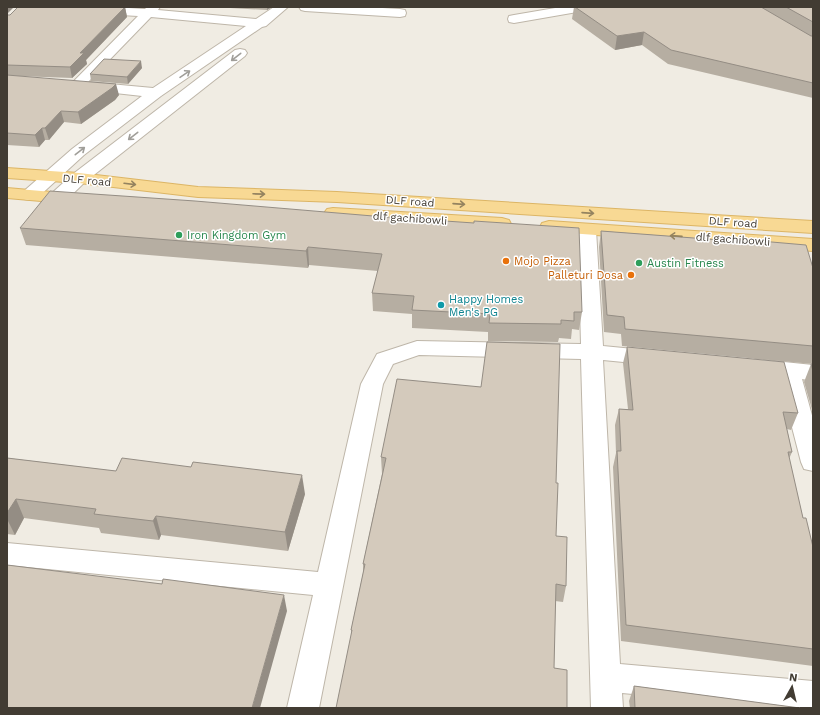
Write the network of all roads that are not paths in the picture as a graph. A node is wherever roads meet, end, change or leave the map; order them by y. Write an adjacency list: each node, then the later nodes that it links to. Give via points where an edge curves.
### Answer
1 (51, 7): 6 (street)
2 (282, 7): 9 (street)
3 (300, 7): 15 (street, one-way to 15)
4 (305, 7): 7 (street)
5 (583, 7): 8 (street)
6 (151, 10): 9 (street); 11 (street)
7 (400, 13)
8 (514, 19)
9 (261, 23): 12 (street, one-way to 9)
10 (62, 84): 11 (street)
11 (77, 85): 12 (street)
12 (156, 94): 14 (street, one-way to 12)
13 (7, 173): 14 (main road, DLF road)
14 (50, 176): 15 (main road, DLF road); 17 (street)
15 (79, 178): 18 (street); 21 (main road, DLF road, one-way to 21, via 198,192 337,197)
16 (7, 193): 17 (main road)
17 (30, 195): 18 (main road)
18 (58, 197): 19 (main road)
19 (89, 200)
20 (189, 208): 22 (main road, dlf gachibowli, via 332,213)
21 (813, 227)
22 (587, 230): 23 (main road, dlf gachibowli, one-way to 22); 24 (street)
23 (813, 245)
24 (593, 352): 25 (street); 31 (street, via 417,348 385,359 372,384); 32 (street)
25 (671, 360)
26 (733, 365): 27 (street)
27 (788, 370): 28 (street); 29 (street)
28 (813, 373)
29 (813, 462)
30 (7, 554): 31 (street)
31 (330, 585): 34 (street)
32 (606, 677): 33 (street); 35 (street)
33 (813, 696)
34 (303, 708)
35 (606, 708)

